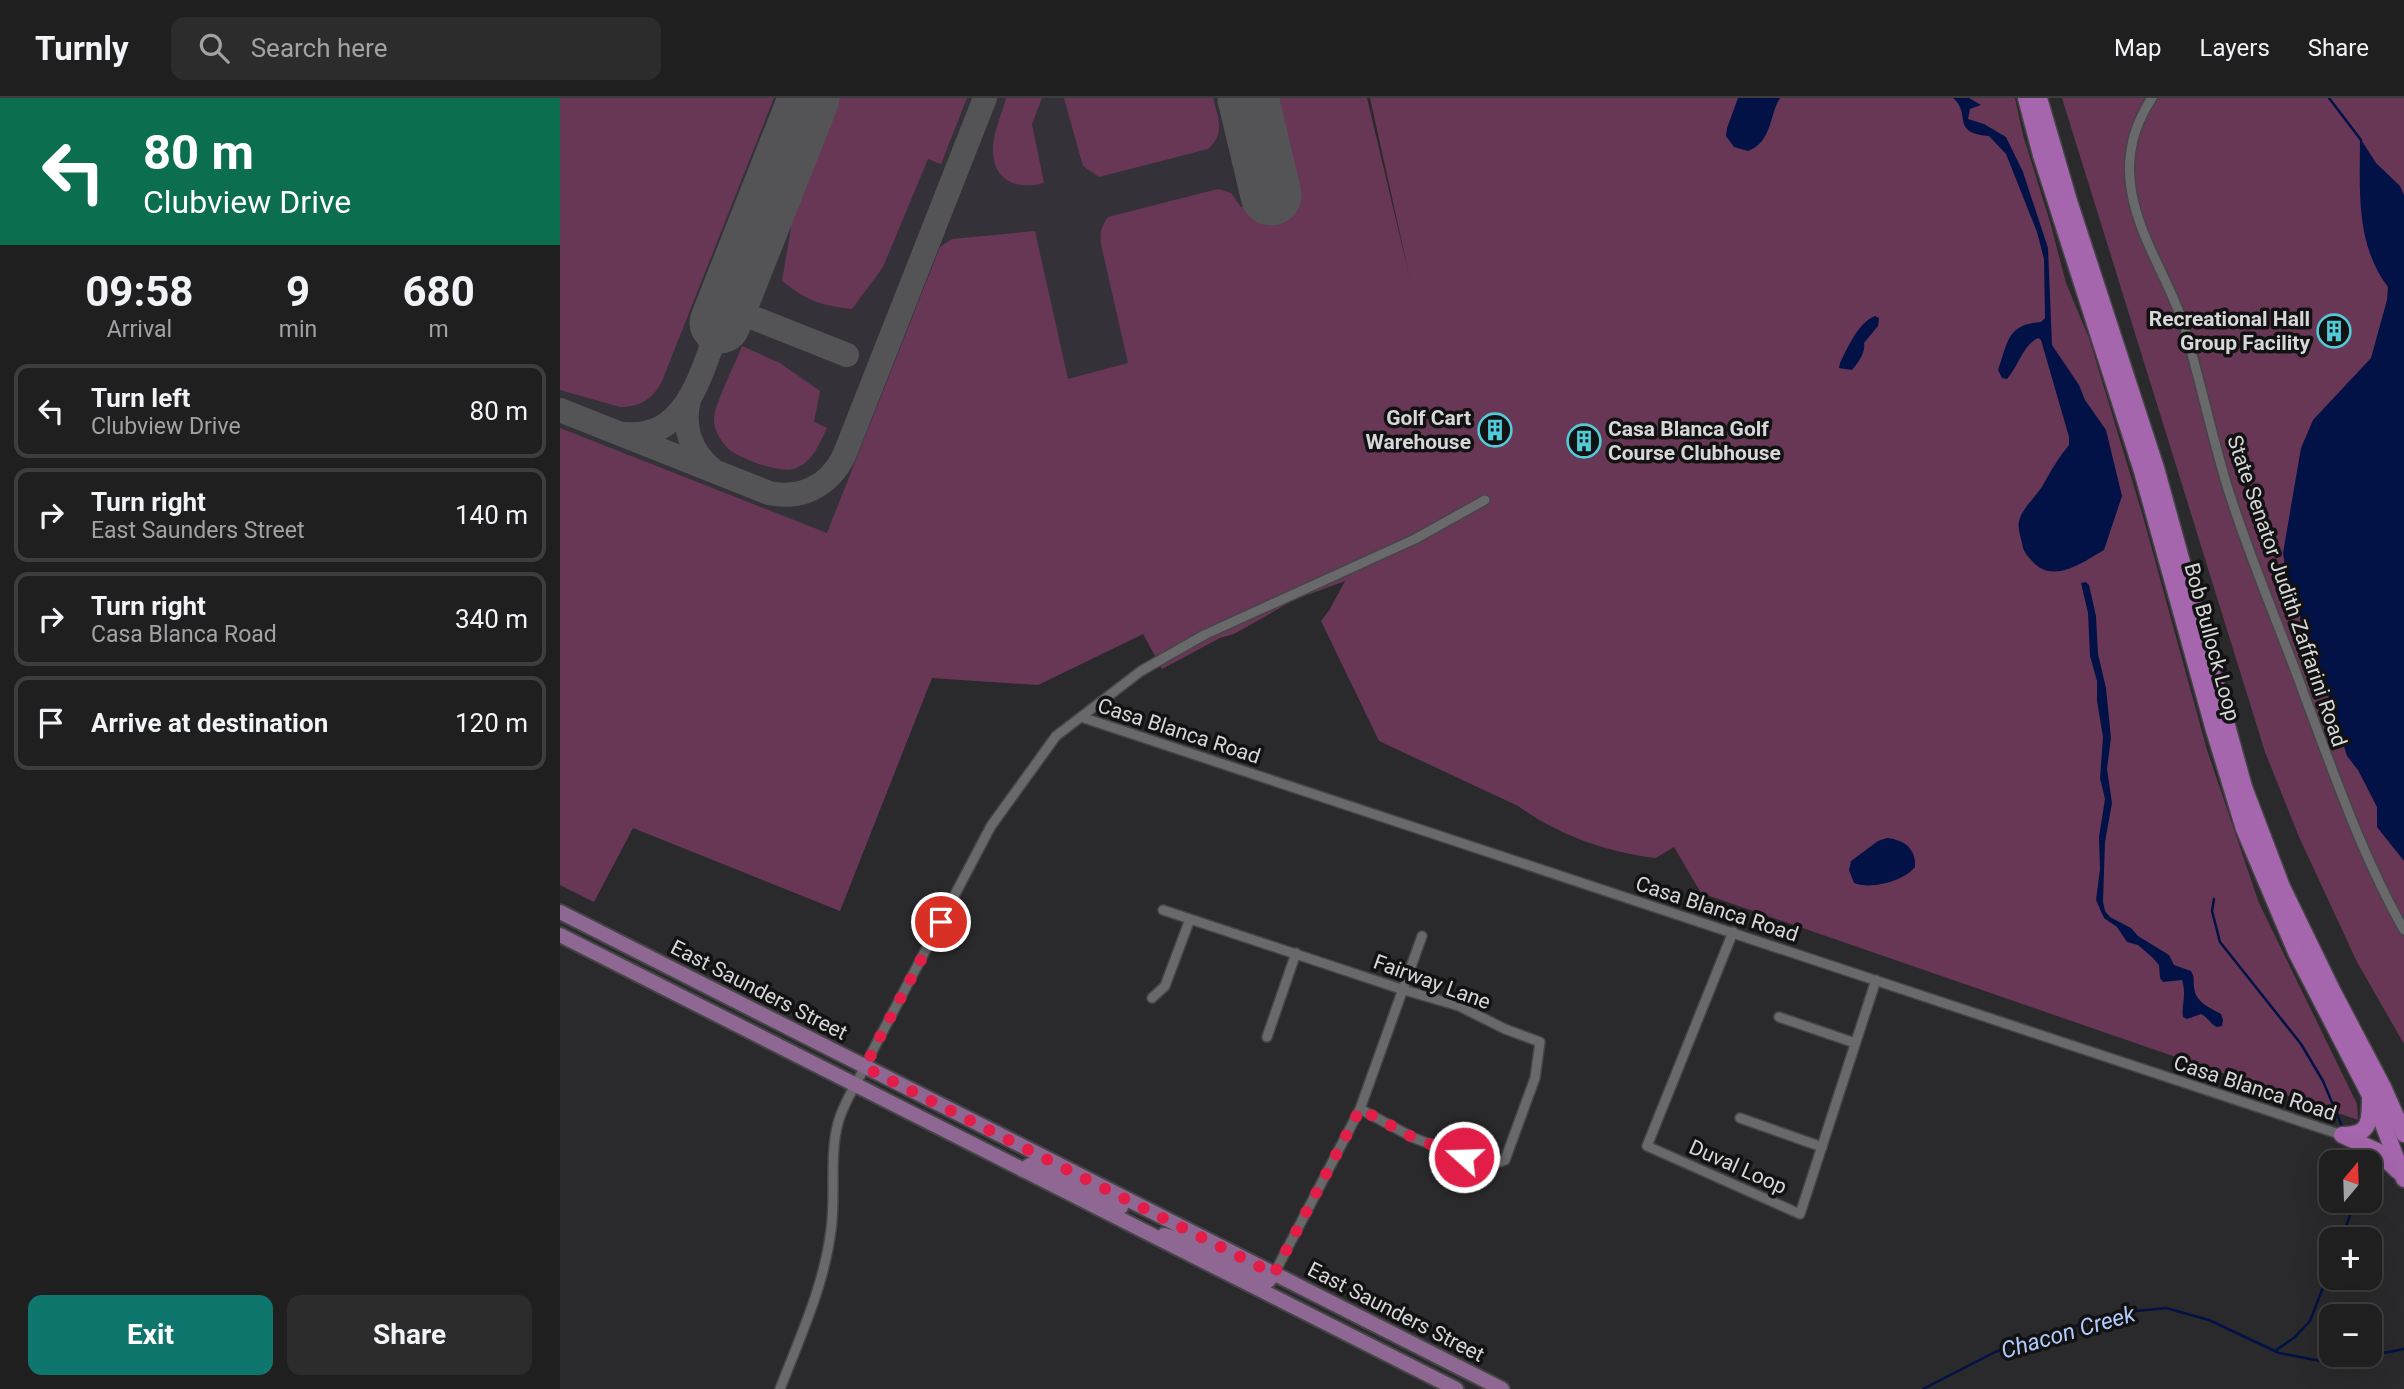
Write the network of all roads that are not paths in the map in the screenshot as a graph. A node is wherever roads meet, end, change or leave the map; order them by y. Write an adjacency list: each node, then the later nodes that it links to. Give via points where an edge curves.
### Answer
1 (2026, 98): 22 (highway, Bob Bullock Loop, via 2040,155 2142,471 2244,829 2296,952)
2 (2039, 98): 25 (highway, Bob Bullock Loop, via 2146,432 2249,799 2282,887)
3 (2152, 98): 9 (street, State Senator Judith Zaffarini Road, via 2131,146 2136,209 2183,324 2224,478 2266,595 2352,821)
4 (1485, 500): 5 (street, Casa Blanca Road, via 1415,539 1204,635 1141,671)
5 (1081, 717): 10 (street, Casa Blanca Road); 20 (street, Casa Blanca Road, via 1056,736 991,826)
6 (1163, 909): 8 (street, Fairway Lane)
7 (560, 912): 20 (main road, East Saunders Street)
8 (1190, 919): 13 (street, Fairway Lane); 16 (street, via 1165,986)
9 (2404, 930)
10 (1733, 932): 14 (street, Casa Blanca Road); 27 (street, Duval Loop, via 1647,1146 1800,1214)
11 (560, 935): 21 (main road, East Saunders Street)
12 (1422, 936): 15 (street)
13 (1296, 953): 15 (street, Fairway Lane); 18 (street)
14 (1876, 980): 19 (street, Duval Loop); 26 (street, Casa Blanca Road)
15 (1404, 990): 23 (street); 23 (street, Fairway Lane, via 1459,1006 1540,1042 1535,1078 1506,1160 1489,1166 1414,1138)
16 (1152, 998)
17 (1779, 1017): 19 (street)
18 (1267, 1037)
19 (1855, 1043): 27 (street, Duval Loop)
20 (866, 1068): 21 (street, Casa Blanca Road); 30 (main road, East Saunders Street)
21 (856, 1085): 28 (main road, East Saunders Street); 33 (street, Casa Blanca Road, via 838,1124 827,1258)
22 (2370, 1093): 26 (highway, via 2370,1115 2363,1132); 29 (highway, Bob Bullock Loop)
23 (1360, 1109): 32 (street)
24 (1740, 1118): 27 (street)
25 (2404, 1134)
26 (2342, 1135): 29 (highway, via 2377,1151)
27 (1822, 1147)
28 (1023, 1170): 30 (main road, via 1037,1166 1140,1216); 31 (main road, East Saunders Street)
29 (2403, 1178)
30 (1155, 1214): 32 (main road, East Saunders Street)
31 (1142, 1231): 32 (main road, via 1182,1240 1264,1281); 34 (main road, East Saunders Street)
32 (1274, 1274): 35 (main road, East Saunders Street)
33 (780, 1389)
34 (1455, 1389)
35 (1502, 1389)

